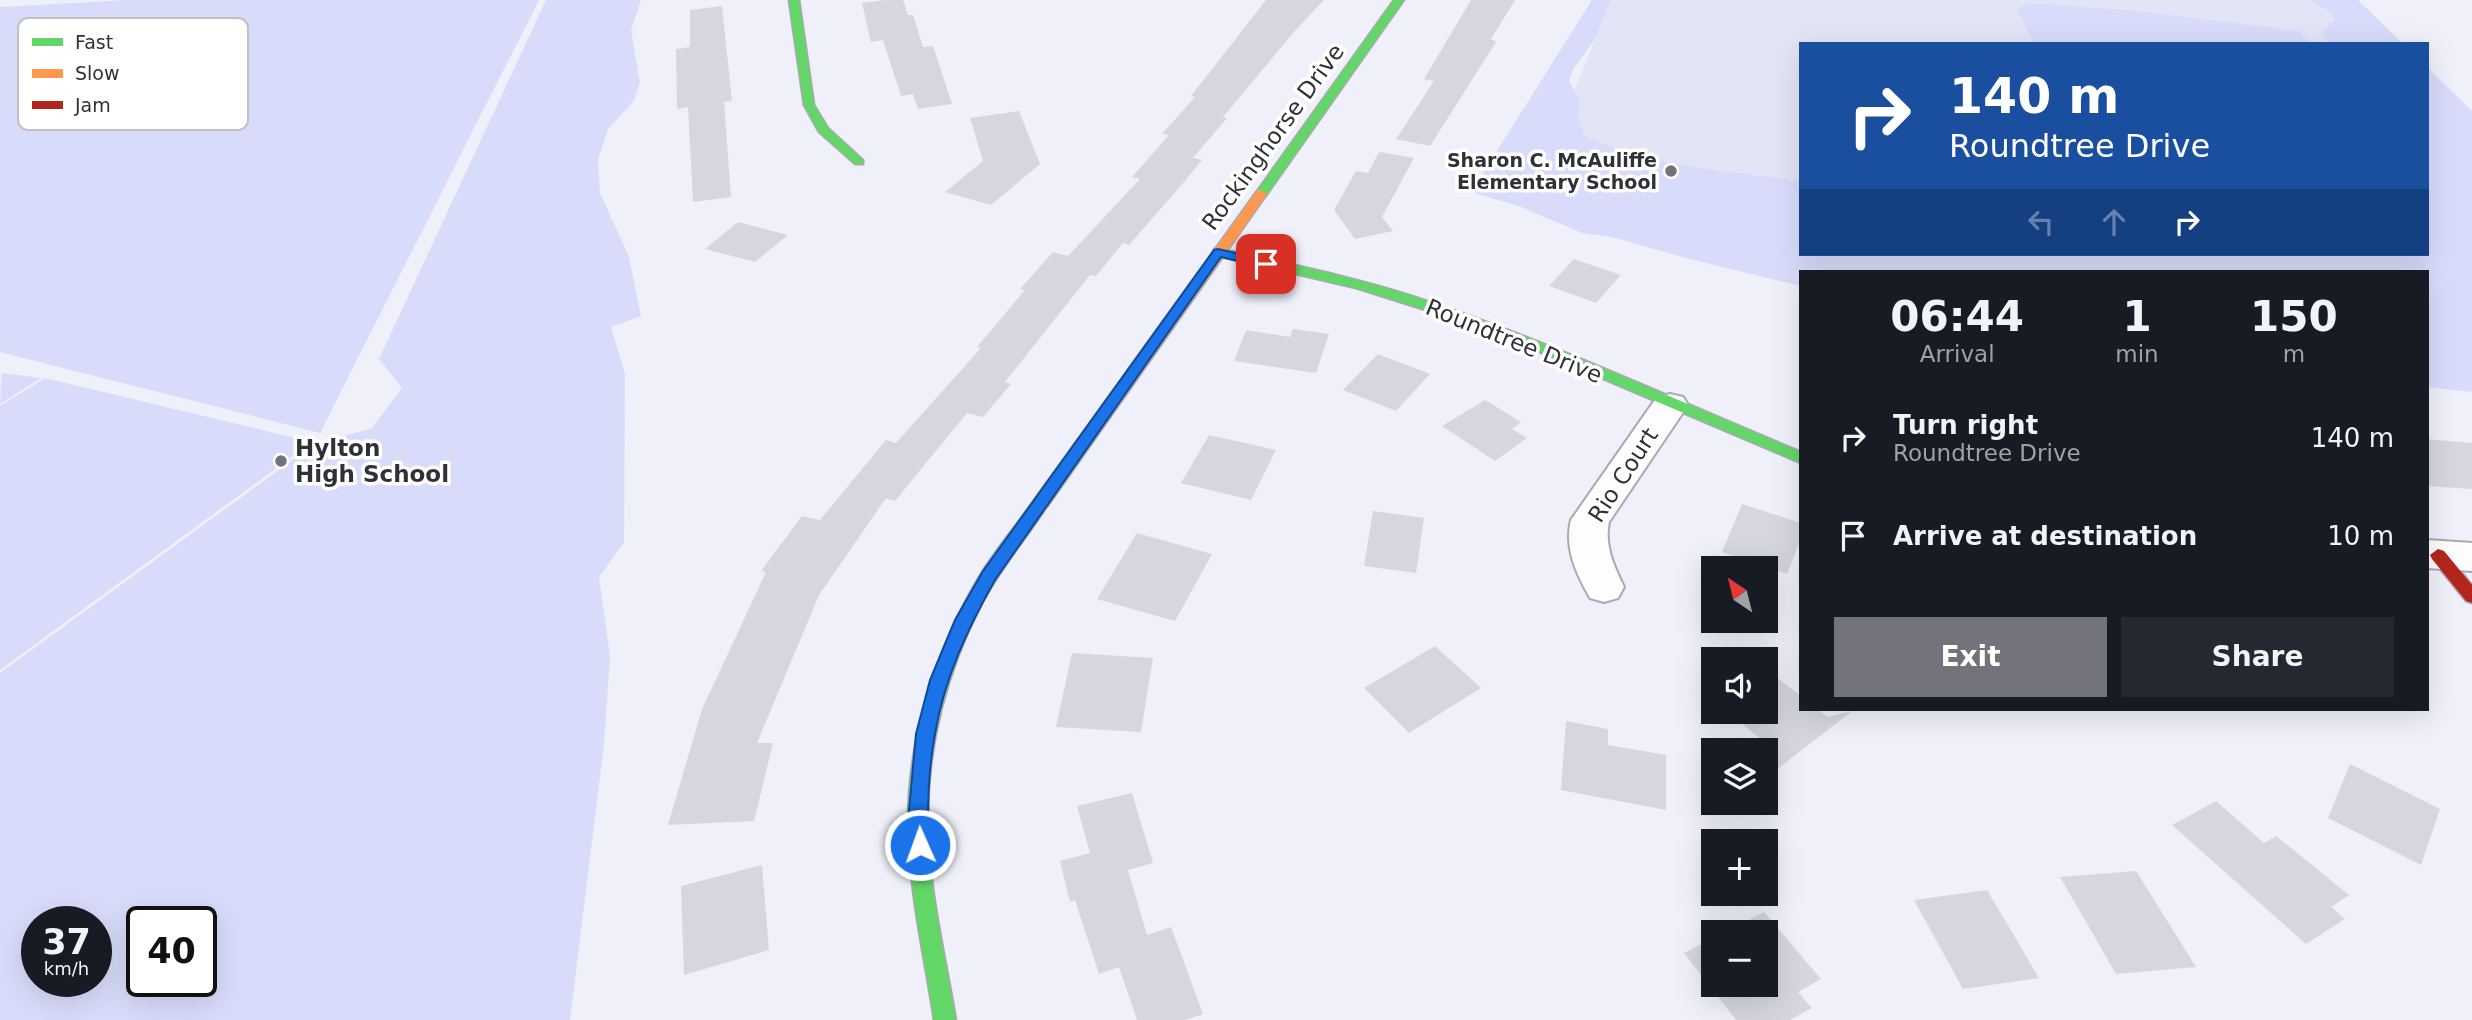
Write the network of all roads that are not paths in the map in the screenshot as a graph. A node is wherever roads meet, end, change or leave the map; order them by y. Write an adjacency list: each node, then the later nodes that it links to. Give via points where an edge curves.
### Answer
1 (794, 0): 3 (street, via 813,116 827,137)
2 (1399, 0): 4 (street, Rockinghorse Drive)
3 (859, 162)
4 (1218, 252): 5 (street, Roundtree Drive, via 1428,305); 10 (street, Rockinghorse Drive, via 989,576 939,680 926,734 918,821 927,917)
5 (1670, 405): 6 (street, Roundtree Drive); 8 (street, Rio Court, via 1590,520 1588,546)
6 (1799, 457)
7 (2446, 556): 9 (street)
8 (1604, 587)
9 (2472, 597)
10 (945, 1020)

